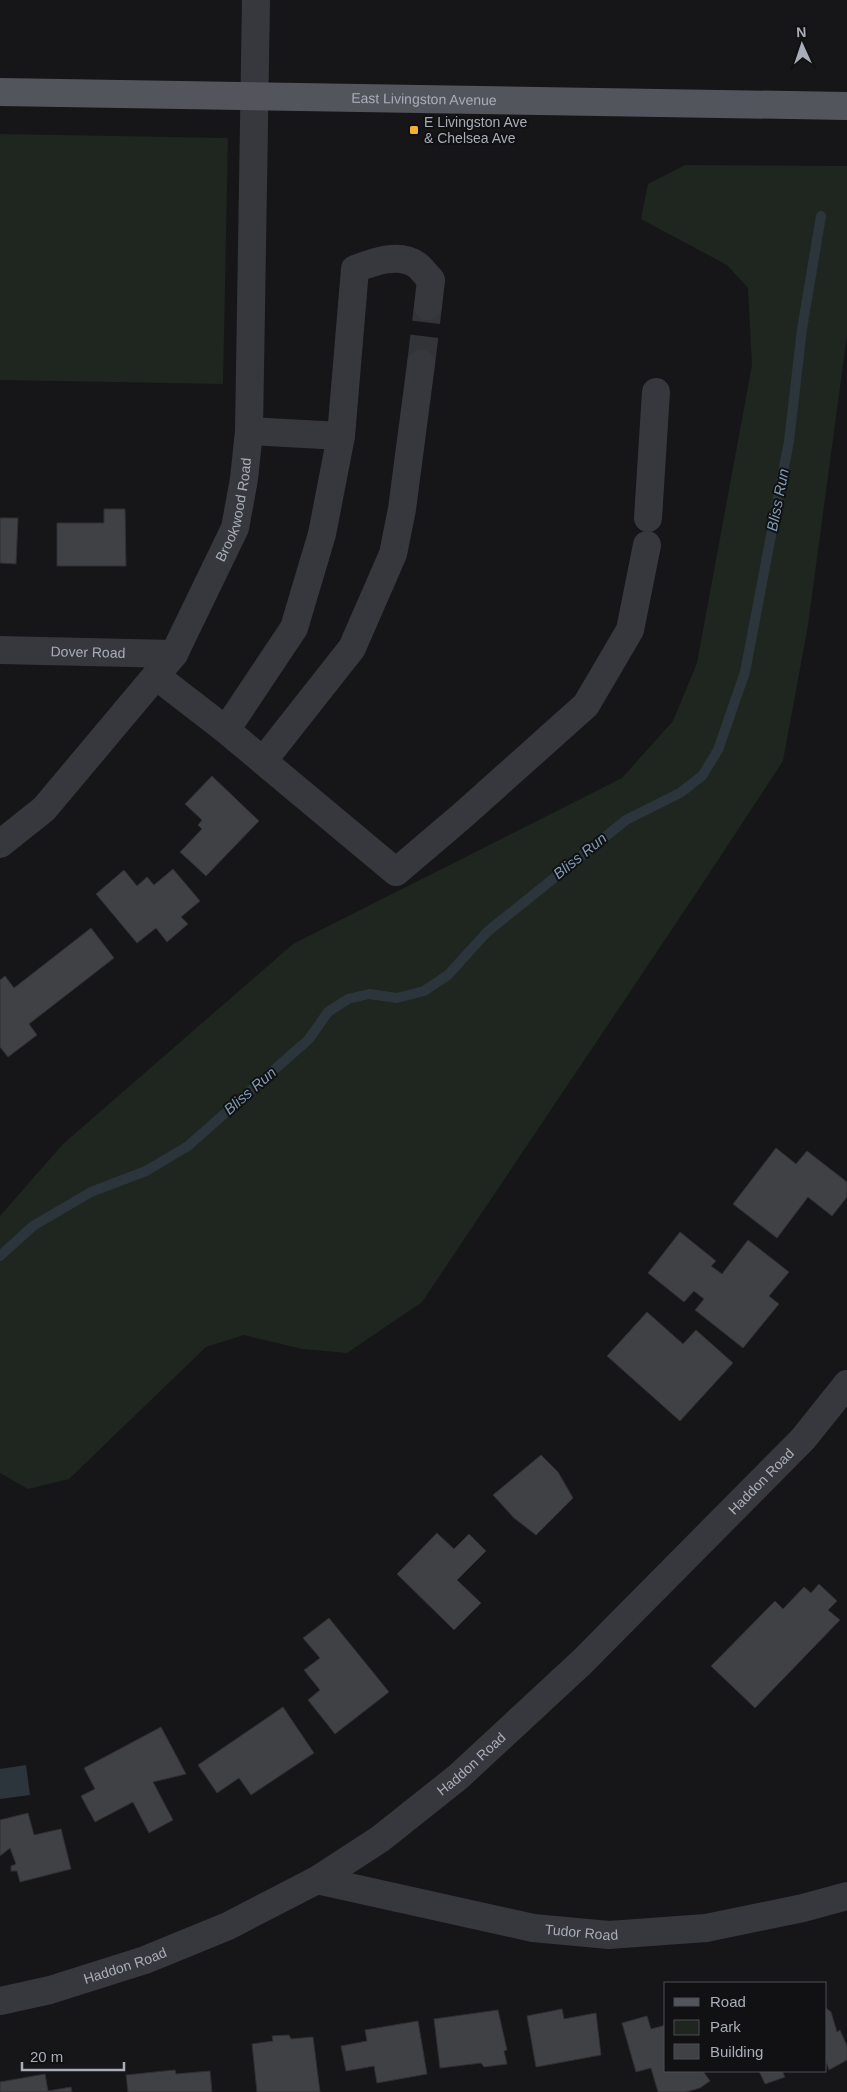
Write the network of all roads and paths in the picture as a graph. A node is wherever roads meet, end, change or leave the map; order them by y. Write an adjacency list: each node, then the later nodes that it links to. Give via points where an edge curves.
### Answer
1 (256, 0): 3 (street, Brookwood Road)
2 (0, 92): 3 (main road, East Livingston Avenue)
3 (255, 95): 4 (main road, East Livingston Avenue); 8 (street, Brookwood Road)
4 (847, 106)
5 (428, 306): 9 (street, via 431,280 416,265 396,258 355,269)
6 (421, 364): 16 (street, via 393,554 352,648)
7 (656, 392): 10 (street)
8 (249, 431): 9 (street); 13 (street, Brookwood Road, via 234,528)
9 (341, 436): 15 (street, via 322,534 294,628)
10 (648, 518)
11 (647, 545): 16 (street, via 630,630 586,705 396,872)
12 (0, 650): 13 (street, Dover Road)
13 (174, 654): 14 (street, Brookwood Road)
14 (156, 676): 15 (street); 17 (street, Brookwood Road, via 44,809)
15 (226, 730): 16 (street)
16 (263, 761)
17 (0, 844)
18 (847, 1384): 19 (street, Haddon Road, via 803,1439 582,1662 458,1777 380,1839)
19 (317, 1880): 20 (street, Tudor Road, via 533,1928 609,1935 706,1928); 21 (street, Haddon Road, via 228,1926 146,1960 50,1990)
20 (847, 1896)
21 (0, 2001)

